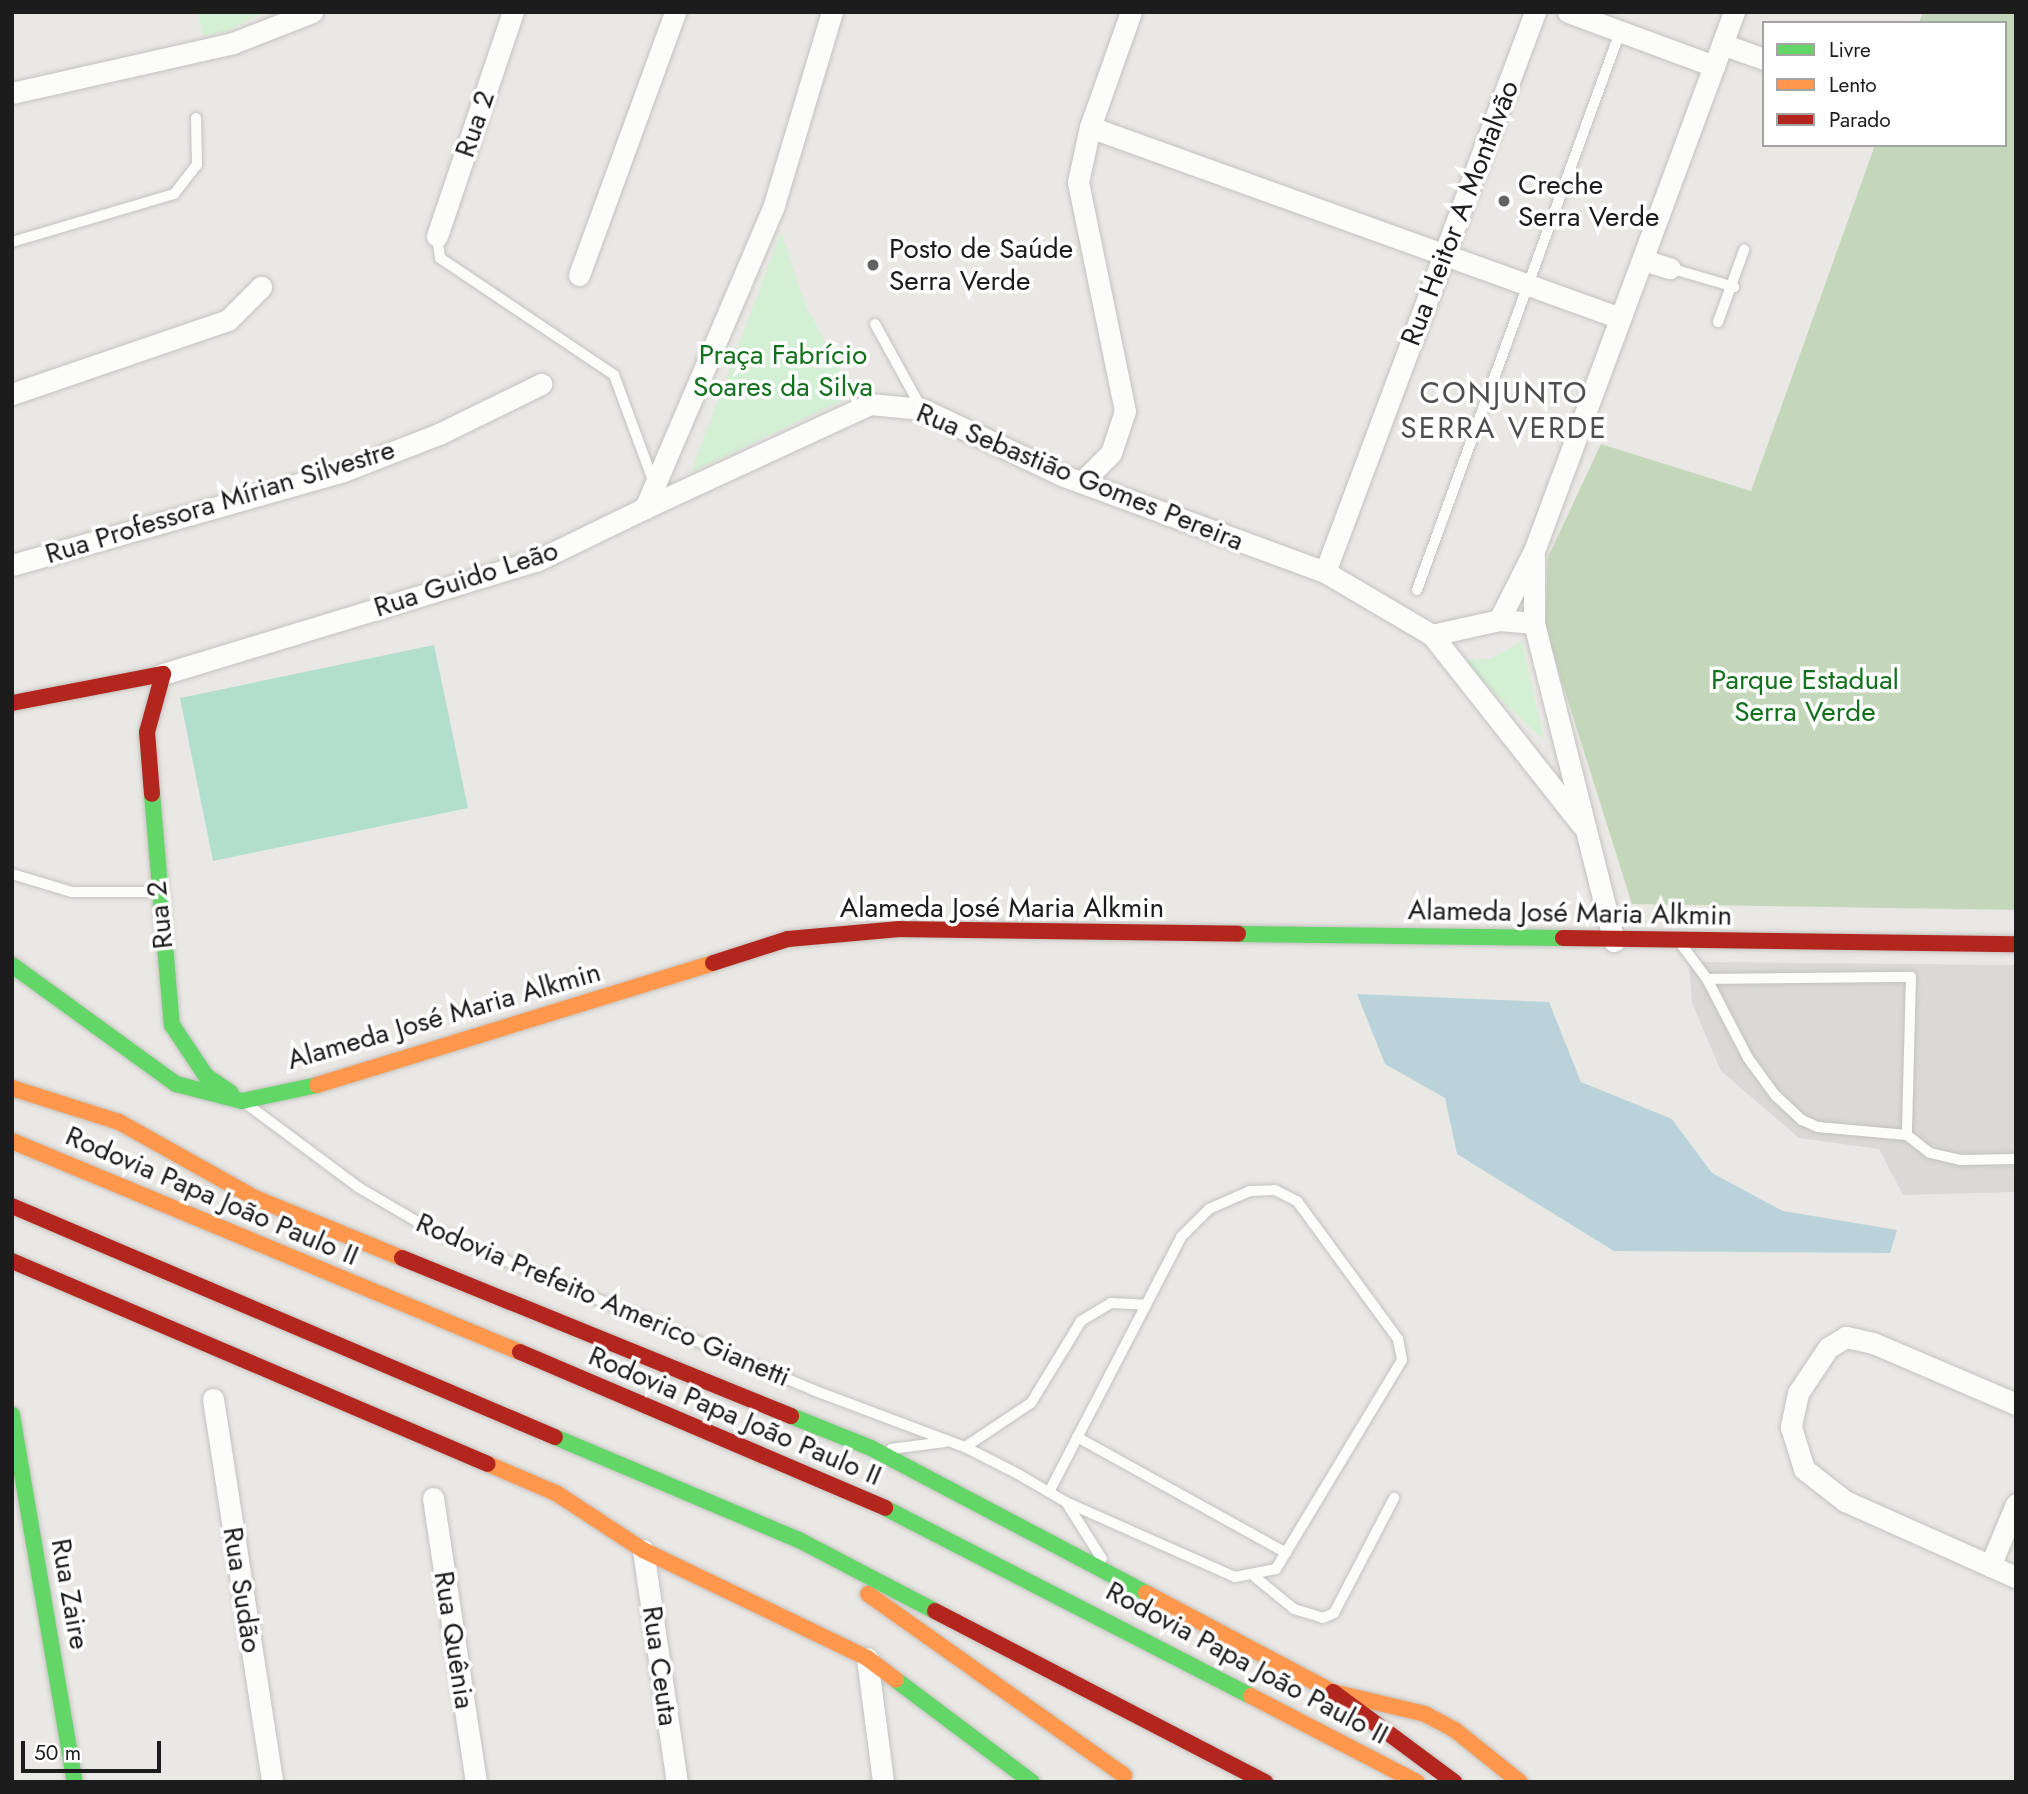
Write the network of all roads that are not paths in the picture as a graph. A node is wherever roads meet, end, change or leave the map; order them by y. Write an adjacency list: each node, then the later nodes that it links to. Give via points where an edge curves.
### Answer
1 (312, 12): 13 (street, via 233,43)
2 (513, 12): 16 (street, Rua 2)
3 (675, 12): 22 (street)
4 (832, 12): 33 (street, via 774,205)
5 (1131, 12): 15 (street)
6 (1535, 12): 19 (street, Rua Heitor A Montalvão)
7 (1568, 12): 9 (street)
8 (1734, 12): 10 (street)
9 (1620, 32): 12 (street); 23 (lane)
10 (1722, 44): 11 (street); 12 (street)
11 (1762, 58)
12 (1714, 66): 20 (street)
13 (12, 93)
14 (196, 118): 17 (lane, via 197,165 174,194)
15 (1090, 127): 19 (street); 32 (street, via 1078,182 1125,411 1111,453)
16 (437, 236): 33 (lane, via 440,258 614,375)
17 (12, 242)
18 (1744, 250): 24 (lane)
19 (1444, 255): 23 (street); 37 (street, Rua Heitor A Montalvão)
20 (1643, 260): 21 (street); 26 (street)
21 (1670, 268): 24 (lane)
22 (579, 275)
23 (1531, 286): 26 (street); 38 (lane)
24 (1734, 287): 27 (lane)
25 (261, 288): 30 (street, via 228,320)
26 (1620, 318): 35 (street)
27 (1718, 322)
28 (875, 324): 31 (lane)
29 (541, 384): 36 (street, Rua Professora Mírian Silvestre, via 439,434 341,472)
30 (12, 394)
31 (922, 409): 32 (street, Rua Sebastião Gomes Pereira); 34 (street, Rua Sebastião Gomes Pereira, via 870,404)
32 (1082, 482): 37 (street, Rua Sebastião Gomes Pereira)
33 (654, 483): 34 (street)
34 (645, 508): 42 (street, Rua Guido Leão, via 536,561)
35 (1534, 551): 39 (street); 40 (street)
36 (12, 565)
37 (1325, 572): 41 (street, Rua Sebastião Gomes Pereira)
38 (1417, 590)
39 (1499, 620): 40 (street); 41 (street)
40 (1534, 623): 46 (street)
41 (1432, 635): 47 (street)
42 (163, 674): 43 (main road, Rua Guido Leão); 45 (main road, Rua 2)
43 (88, 689): 44 (main road, Rua Guido Leão); 45 (main road, Rua 2, via 132,704)
44 (12, 702)
45 (147, 732): 50 (main road, Rua 2)
46 (1563, 744): 47 (street); 48 (street)
47 (1527, 752): 48 (street)
48 (1582, 825): 51 (street)
49 (12, 874): 50 (lane, via 72,892)
50 (157, 892): 56 (main road, Rua 2)
51 (1614, 941): 52 (main road, Alameda José Maria Alkmin); 59 (main road, Alameda José Maria Alkmin, via 900,929 788,939 341,1080)
52 (1678, 941): 53 (main road, Alameda José Maria Alkmin); 55 (lane)
53 (2016, 944)
54 (12, 965): 57 (main road, Alameda José Maria Alkmin)
55 (1707, 979): 60 (lane, via 1748,1058 1775,1095 1802,1120 1818,1128); 60 (lane, via 1911,977)
56 (172, 1025): 57 (main road, via 156,1046); 59 (main road, via 206,1076)
57 (113, 1039): 59 (main road, Alameda José Maria Alkmin, via 176,1084)
58 (12, 1088): 72 (main road, via 119,1122 256,1198)
59 (242, 1101): 70 (lane, Rodovia Prefeito Americo Gianetti, via 358,1187 428,1228)
60 (1907, 1135): 62 (lane, via 1930,1153 1960,1160)
61 (12, 1141): 95 (main road, Rodovia Papa João Paulo II, via 769,1456 930,1529)
62 (2016, 1159)
63 (12, 1206): 78 (main road)
64 (12, 1261): 79 (main road, via 501,1465 556,1493)
65 (1146, 1305): 69 (lane); 71 (lane, via 1111,1303 1082,1321 1031,1403); 80 (lane, via 1194,1222 1251,1191 1275,1190 1297,1202 1317,1224 1398,1339 1398,1371)
66 (213, 1399): 89 (street, Rua Sudão)
67 (2016, 1404): 81 (street, via 1873,1343 1846,1337 1828,1348 1798,1393 1791,1427 1804,1469 1845,1501)
68 (12, 1415): 88 (main road, Rua Zaire)
69 (1077, 1437): 73 (lane); 80 (lane)
70 (947, 1441): 71 (lane, Rodovia Prefeito Americo Gianetti); 72 (lane)
71 (965, 1447): 73 (lane, Rodovia Prefeito Americo Gianetti)
72 (871, 1448): 82 (main road)
73 (1049, 1492): 76 (lane, Rodovia Prefeito Americo Gianetti)
74 (433, 1498): 90 (street, Rua Quênia)
75 (1394, 1498): 83 (lane, via 1334,1613 1323,1618 1294,1609)
76 (1066, 1502): 82 (lane); 83 (lane, Rodovia Prefeito Americo Gianetti, via 1235,1577)
77 (2016, 1504): 81 (street)
78 (799, 1539): 87 (main road, via 882,1605); 94 (main road)
79 (643, 1550): 85 (main road); 91 (street, Rua Ceuta)
80 (1286, 1553): 83 (lane, via 1276,1569)
81 (1990, 1566): 84 (street)
82 (1108, 1570): 86 (main road)
83 (1255, 1577)
84 (2016, 1577)
85 (867, 1658): 92 (street); 93 (main road)
86 (1333, 1692): 96 (main road); 97 (main road, via 1425,1714 1455,1730)
87 (1129, 1778)
88 (75, 1782)
89 (272, 1782)
90 (476, 1782)
91 (677, 1782)
92 (883, 1782)
93 (1032, 1782)
94 (1265, 1782)
95 (1417, 1782)
96 (1454, 1782)
97 (1520, 1782)

